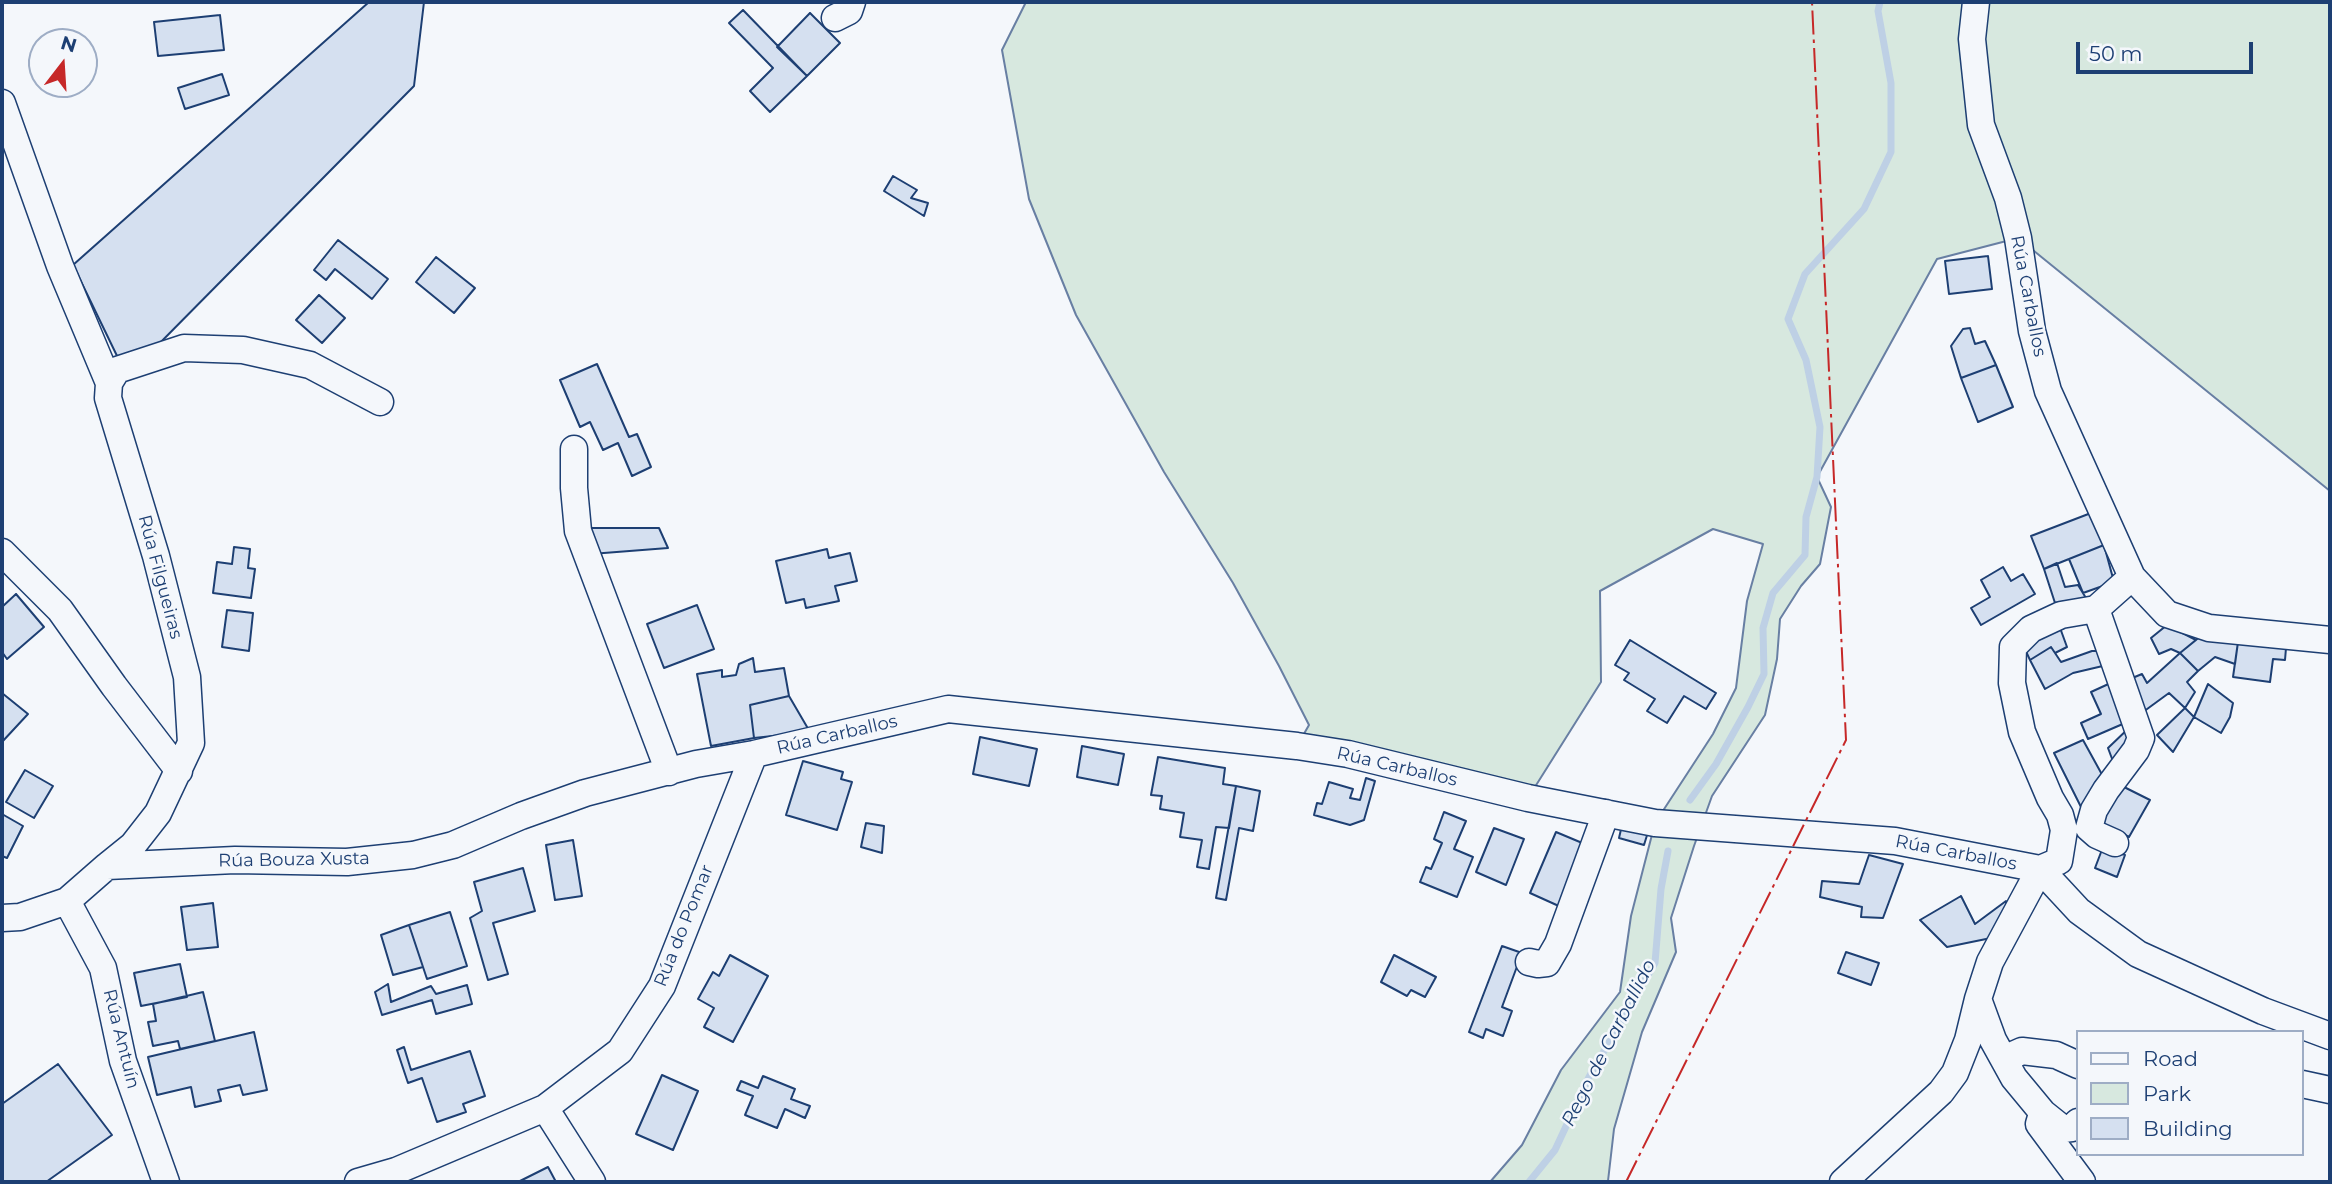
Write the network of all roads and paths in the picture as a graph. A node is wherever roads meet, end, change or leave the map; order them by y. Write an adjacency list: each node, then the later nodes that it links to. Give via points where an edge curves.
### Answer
1 (1976, 2): 7 (street, Rúa Carballos, via 1972,39 1981,125 2008,198 2048,391)
2 (2, 103): 3 (street, Rúa Filgueiras, via 60,265)
3 (110, 383): 4 (street, via 117,370 184,348 243,350 310,365); 11 (street, Rúa Filgueiras, via 108,398 187,677 191,743)
4 (380, 402)
5 (574, 449): 12 (street, via 578,531)
6 (2, 552): 11 (street, via 60,610)
7 (2132, 577): 8 (street); 9 (street, Rúa Carballos, via 2167,614 2209,628)
8 (2096, 609): 14 (street, via 2141,738 2094,810 2089,828); 16 (street, Rúa Carballos, via 2061,615 2031,629 2013,648 2012,684 2022,733 2064,830 2059,861)
9 (2330, 640)
10 (754, 754): 12 (street, Rúa Bouza Xusta); 13 (street, Rúa Carballos, via 948,709 1348,754); 26 (street, Rúa do Pomar, via 662,986 620,1051)
11 (179, 771): 15 (street, Rúa Filgueiras, via 158,813 133,845)
12 (669, 772): 15 (street, Rúa Bouza Xusta, via 585,793 453,845 413,855 347,862 235,860)
13 (1606, 813): 16 (street, Rúa Carballos, via 1703,828 1895,841); 19 (street, via 1558,943 1547,963)
14 (2115, 843)
15 (107, 866): 17 (street)
16 (2040, 869): 20 (street, Rúa Carballos, via 1990,962); 21 (street, Rúa Carballos, via 2079,911 2138,954 2263,1012)
17 (67, 901): 18 (street, via 20,917); 29 (street, Rúa Antuín, via 103,968 123,1061)
18 (2, 918)
19 (1529, 962)
20 (1978, 999): 22 (street); 32 (street, Rúa Carballos, via 1955,1073 1941,1092)
21 (2330, 1036)
22 (2004, 1059): 23 (street, via 2022,1051 2056,1055); 27 (street)
23 (2076, 1064)
24 (2304, 1084): 25 (street)
25 (2330, 1090)
26 (545, 1108): 30 (street, Rúa do Pomar, via 396,1171); 31 (street)
27 (2043, 1113): 28 (street, via 2063,1129); 33 (street, via 2039,1124)
28 (2076, 1124)
29 (166, 1182)
30 (358, 1182)
31 (592, 1182)
32 (1843, 1182)
33 (2082, 1182)

